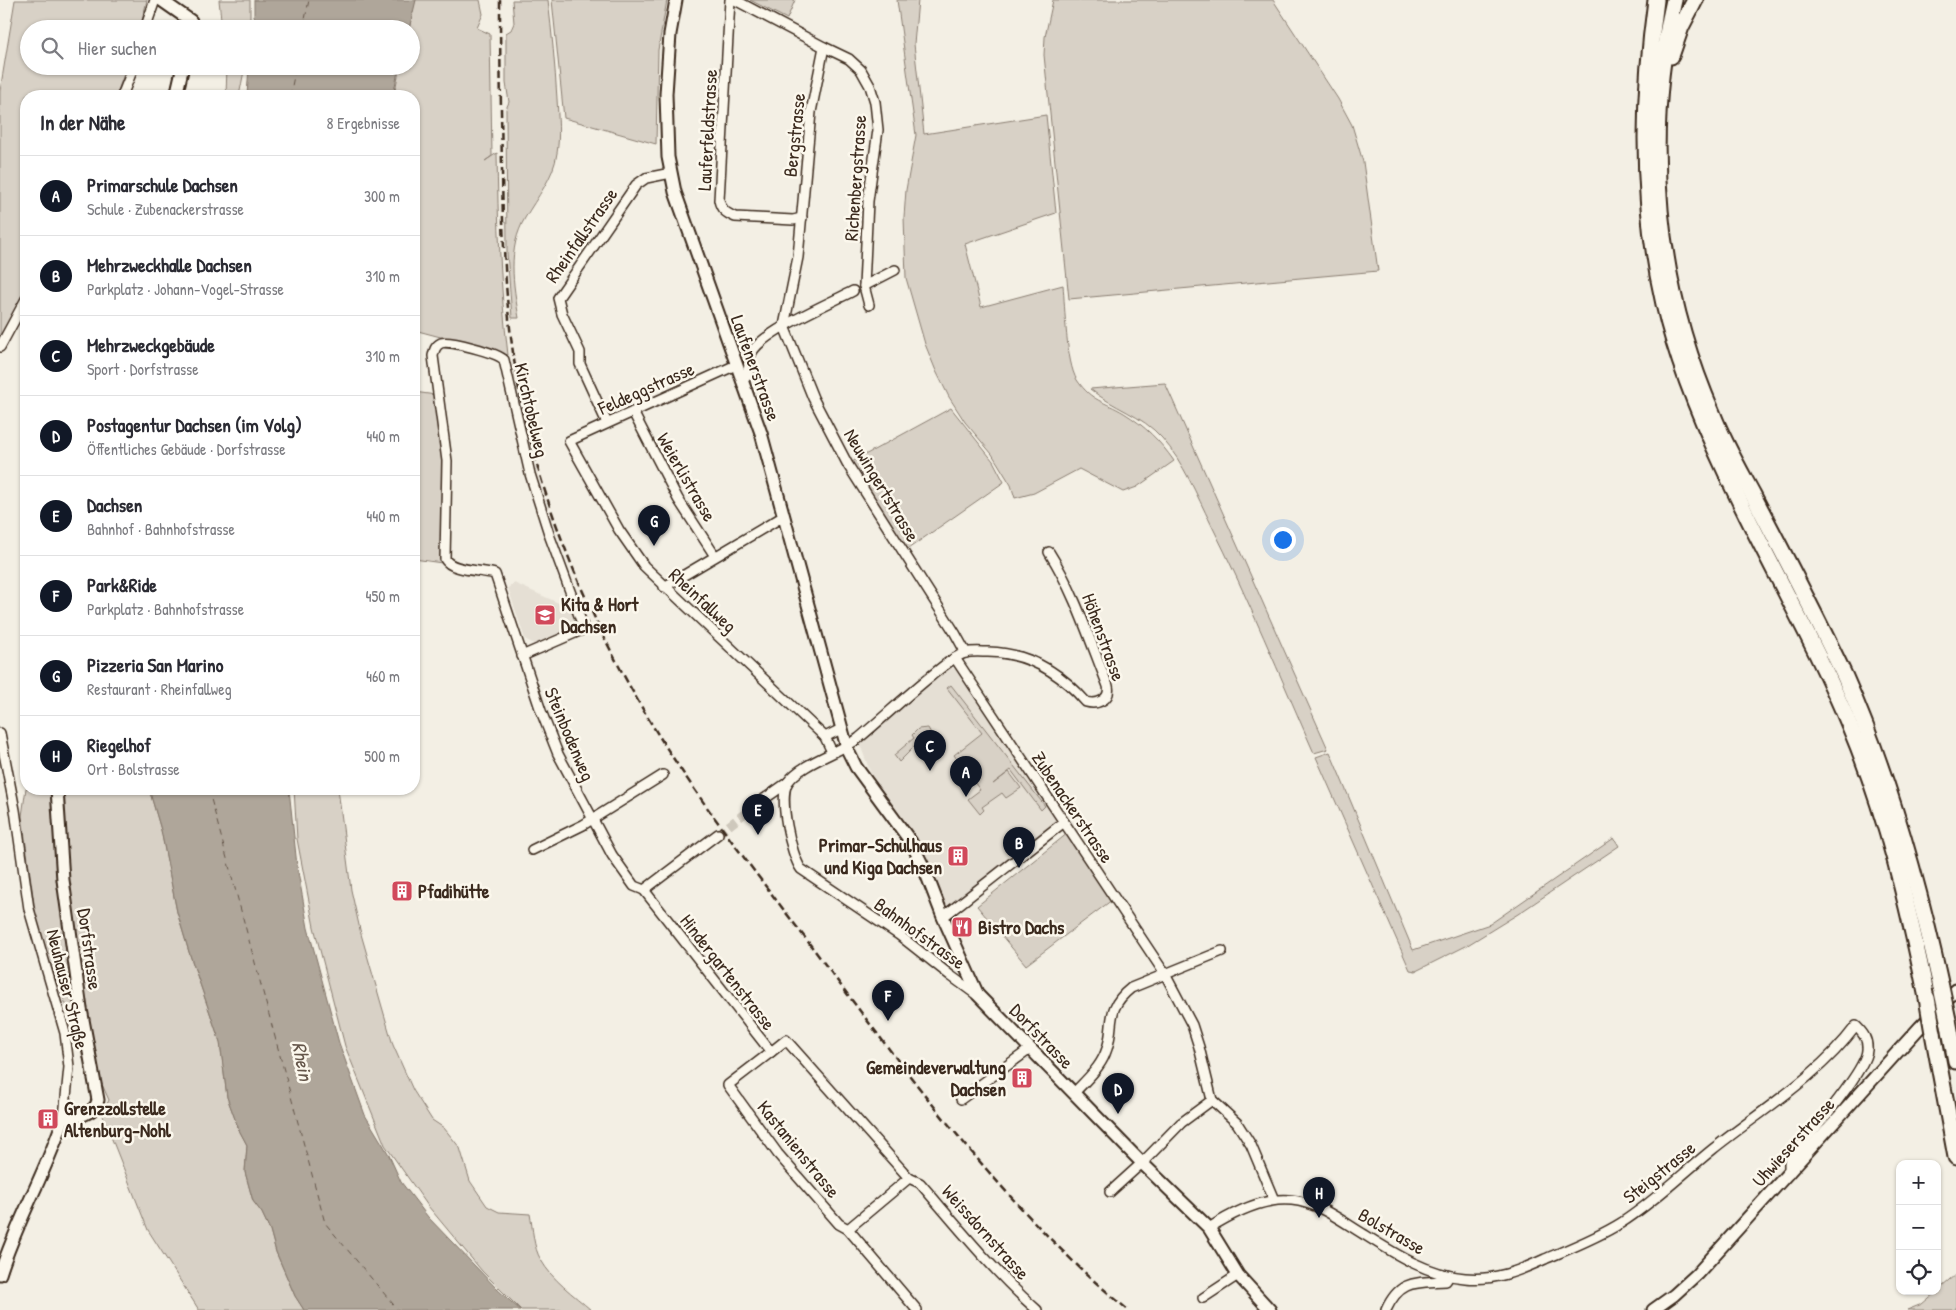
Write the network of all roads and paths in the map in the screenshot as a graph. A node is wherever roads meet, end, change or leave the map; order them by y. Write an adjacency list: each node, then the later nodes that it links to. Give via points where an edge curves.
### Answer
1 (155, 0): 10 (street)
2 (161, 0): 11 (street)
3 (676, 0): 19 (street, Laufenerstrasse, via 666,94)
4 (730, 0): 20 (street, Lauferfeldstrasse, via 721,208 735,217)
5 (735, 0): 12 (street)
6 (1656, 0): 17 (highway)
7 (1663, 0): 17 (highway)
8 (1674, 0): 18 (highway, via 1662,63)
9 (1695, 0): 18 (highway, via 1680,27 1672,53)
10 (148, 20)
11 (190, 20)
12 (824, 47): 20 (street, Bergstrasse, via 811,112); 22 (street, Richenbergstrasse, via 849,59 860,70 875,102 878,130 868,201)
13 (130, 75): 15 (street)
14 (181, 75): 16 (street)
15 (124, 90)
16 (177, 90)
17 (1648, 90): 67 (highway, bridge, via 1646,155 1651,233 1664,306 1677,352 1722,466 1821,663 1860,750 1897,864 1927,998)
18 (1657, 134): 58 (highway, via 1658,196 1664,250 1676,308 1692,360 1723,438 1824,633 1864,723)
19 (671, 173): 28 (street, Laufenerstrasse); 31 (street, Rheinfallstrasse, via 646,178 636,185 558,298 580,352 580,364)
20 (802, 218): 26 (street, Bergstrasse, via 798,258)
21 (895, 270): 22 (street)
22 (864, 286): 24 (street, Richenbergstrasse)
23 (853, 291): 26 (street)
24 (869, 305)
25 (20, 310): 27 (street)
26 (784, 326): 29 (street, via 754,349 749,359 748,375); 38 (street, Neuwingertstrasse, via 813,398 848,465)
27 (0, 347)
28 (736, 364): 29 (street, Laufenerstrasse); 30 (street, Feldeggstrasse)
29 (742, 381): 33 (street, Laufenerstrasse, via 761,432)
30 (633, 412): 31 (street, Feldeggstrasse); 35 (street, Weierlistrasse, via 678,499)
31 (607, 423): 32 (street, Feldeggstrasse)
32 (569, 441): 37 (street, Rheinfallweg, via 619,530 644,566)
33 (784, 516): 35 (street); 41 (street, Laufenerstrasse)
34 (1049, 552): 38 (street, Höhenstrasse, via 1062,572 1108,686 1104,699 1093,704 1086,702 1054,672 1020,656 1003,652)
35 (715, 556): 37 (street)
36 (495, 574): 39 (street, Steinbodenweg); 39 (street, Kirchtobelweg, via 454,567 448,564 444,555 447,461 433,356 436,346 445,342 497,355 504,360 530,474 584,629)
37 (664, 587): 43 (street, Rheinfallweg)
38 (966, 653): 40 (street, Höhenstrasse)
39 (522, 656): 50 (street, Steinbodenweg, via 550,736)
40 (955, 658): 44 (street, Höhenstrasse); 51 (street, Zubenackerstrasse)
41 (841, 729): 43 (street); 44 (street, Laufenerstrasse)
42 (0, 733): 66 (street, Neuhauser Straße, via 29,909 65,1032 69,1067)
43 (825, 737): 45 (street, Rheinfallweg)
44 (846, 746): 45 (street); 55 (street, Dorfstrasse, via 856,767 911,842)
45 (832, 752): 47 (street)
46 (663, 775): 50 (street)
47 (787, 783): 49 (street); 59 (street, Bahnhofstrasse, via 787,826 793,853 801,869 899,935)
48 (57, 795): 66 (street, Dorfstrasse, via 63,880 98,1100 93,1110 79,1116)
49 (756, 804)
50 (592, 819): 53 (street); 54 (street, Steinbodenweg, via 634,886)
51 (1064, 822): 55 (street); 57 (street, Zubenackerstrasse)
52 (718, 834): 54 (street)
53 (532, 850)
54 (644, 890): 61 (street, Hindergartenstrasse)
55 (943, 917): 59 (street, Dorfstrasse)
56 (1222, 951): 57 (street)
57 (1165, 974): 63 (street, via 1131,988 1118,1000 1105,1056); 65 (street, Zubenackerstrasse, via 1192,1025)
58 (1950, 990): 62 (highway, bridge, via 1948,1020); 69 (street, Uhwieserstrasse)
59 (978, 995): 60 (street, Dorfstrasse)
60 (1030, 1049): 63 (street, Dorfstrasse); 64 (street)
61 (771, 1052): 70 (street, Hindergartenstrasse, via 786,1040); 74 (street, Kastanienstrasse, via 728,1085 778,1154 839,1224)
62 (1956, 1061)
63 (1074, 1094): 68 (street, Dorfstrasse)
64 (961, 1099)
65 (1212, 1100): 68 (street, via 1181,1123); 72 (street, via 1237,1123 1251,1145)
66 (64, 1117): 75 (street, Neuhauser Straße)
67 (1956, 1157)
68 (1142, 1163): 71 (street); 73 (street, Dorfstrasse)
69 (1789, 1174): 77 (street, Steigstrasse, via 1792,1157 1851,1082 1865,1059 1866,1040 1856,1026 1802,1082 1621,1223 1590,1240 1514,1272 1480,1279); 83 (street, Uhwieserstrasse, via 1696,1274)
70 (910, 1178): 74 (street); 80 (street, Weissdornstrasse, via 920,1183)
71 (1110, 1192)
72 (1274, 1200): 73 (street, Bolstrasse, via 1240,1210); 77 (street, Bolstrasse, via 1313,1204 1424,1269)
73 (1209, 1228): 76 (street, Dorfstrasse)
74 (848, 1229): 79 (street)
75 (0, 1274)
76 (1238, 1275): 78 (street); 81 (street, Dorfstrasse)
77 (1449, 1276): 82 (street, via 1446,1281 1410,1284 1400,1289)
78 (1203, 1298)
79 (916, 1310)
80 (1037, 1310)
81 (1270, 1310)
82 (1386, 1310)
83 (1653, 1310)

